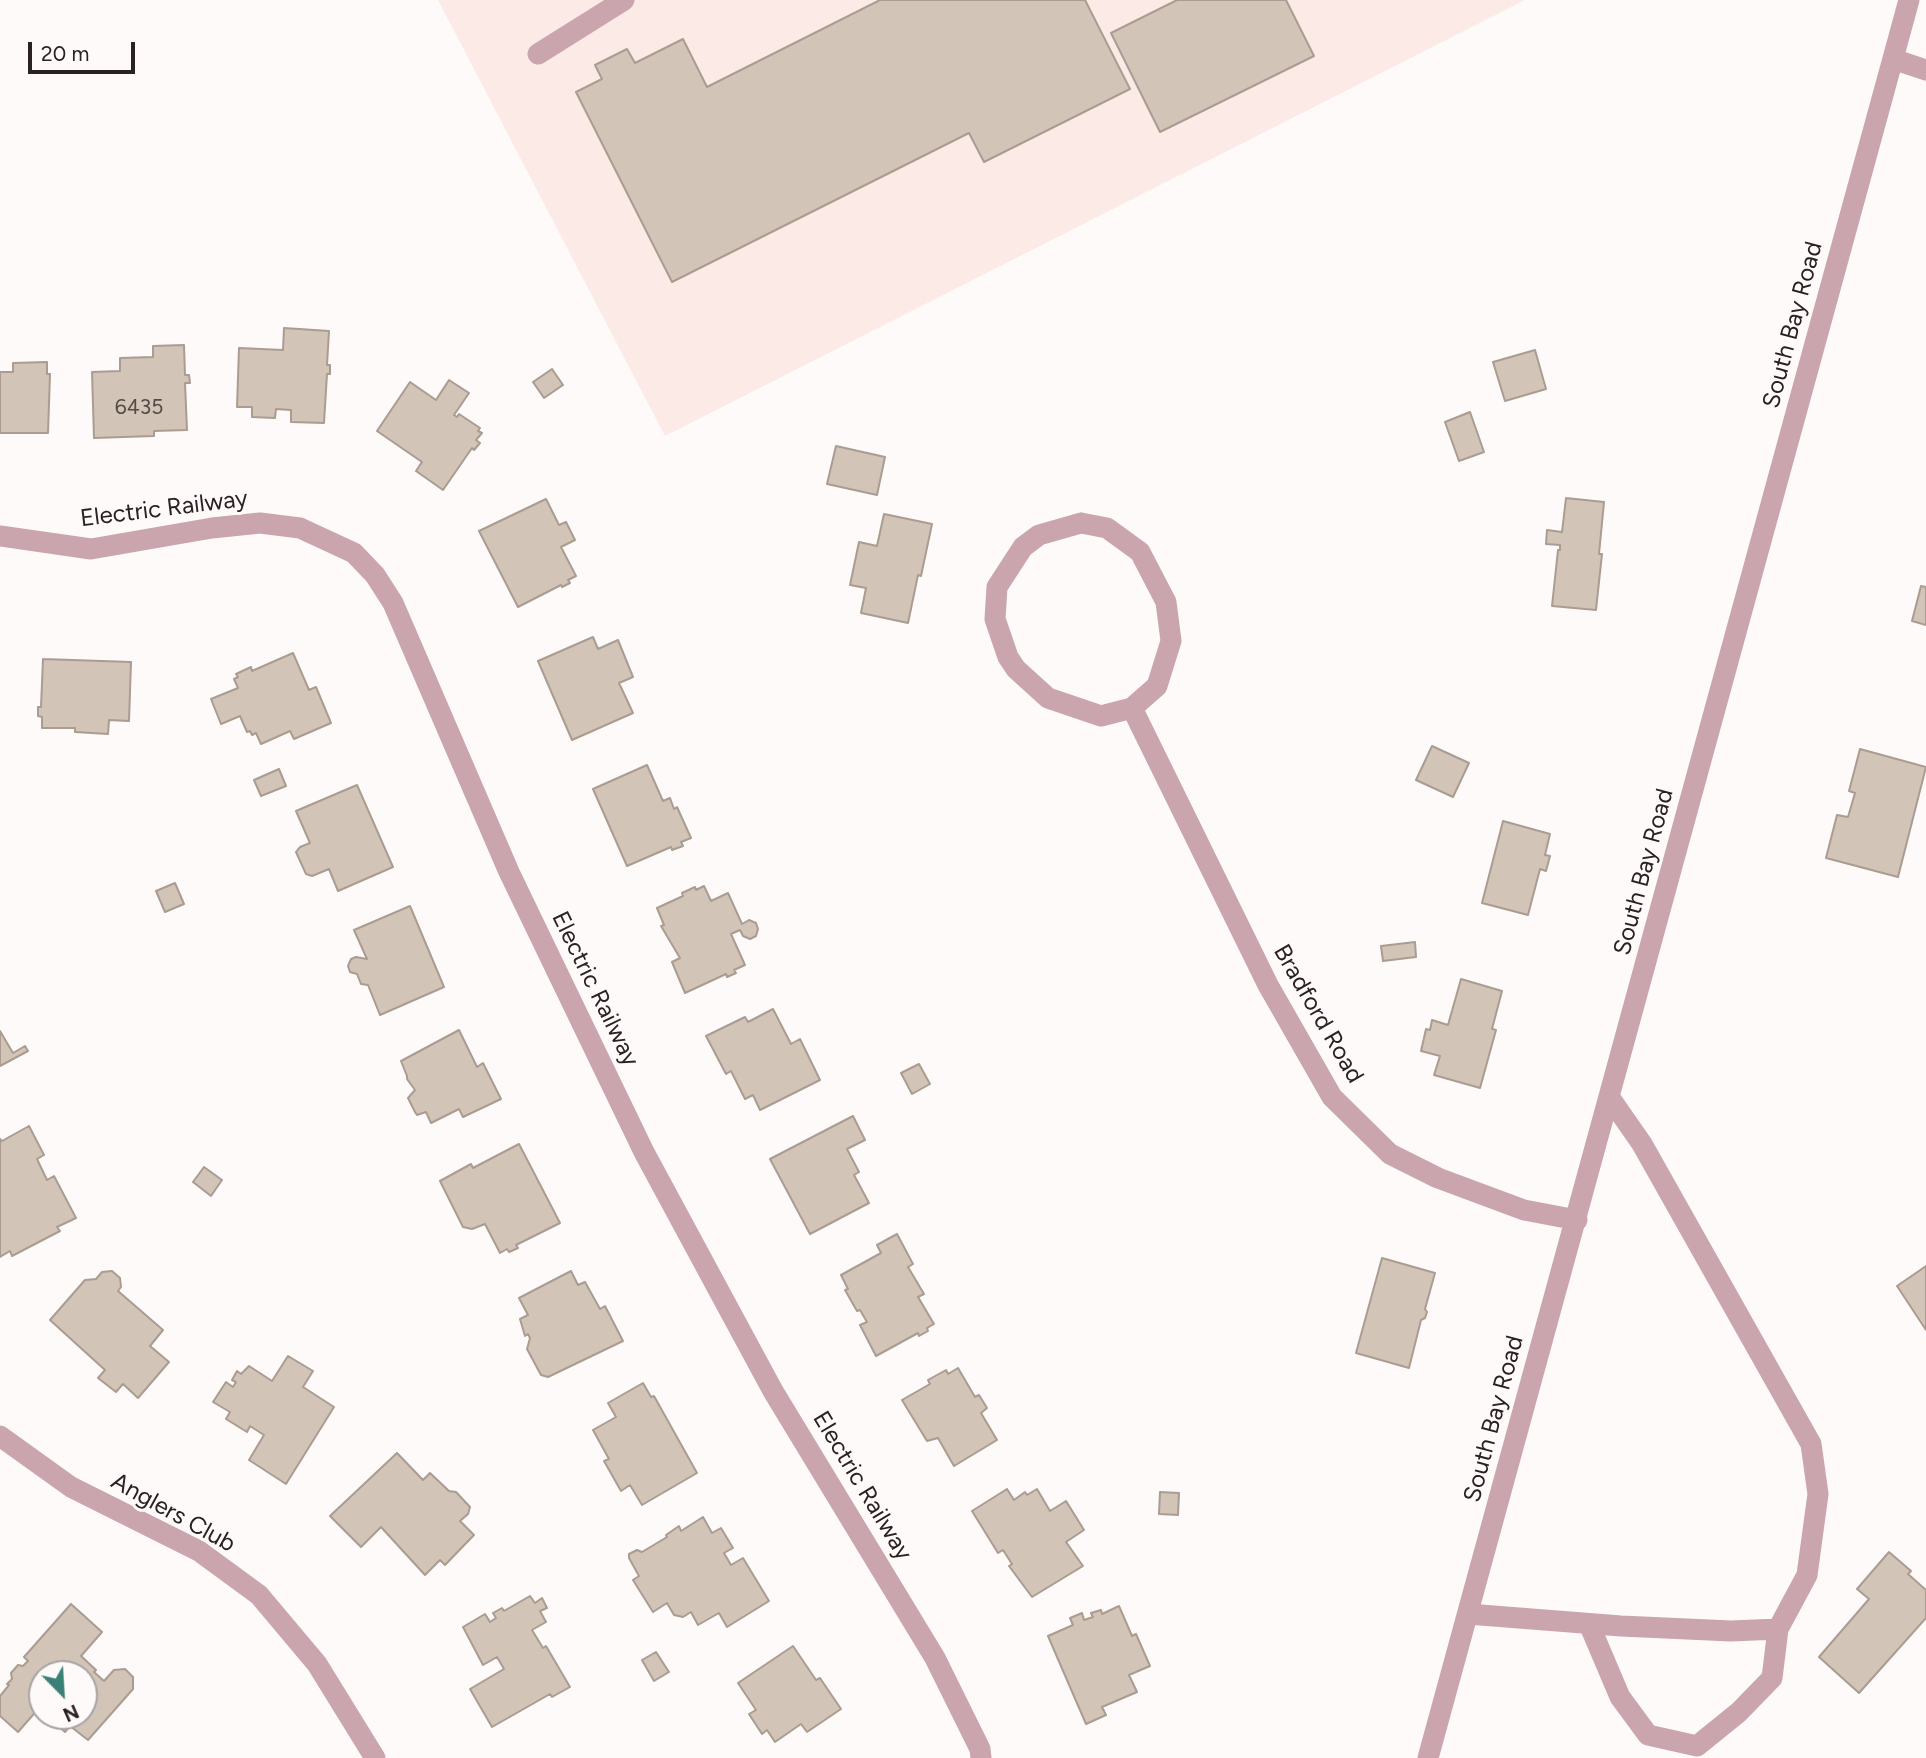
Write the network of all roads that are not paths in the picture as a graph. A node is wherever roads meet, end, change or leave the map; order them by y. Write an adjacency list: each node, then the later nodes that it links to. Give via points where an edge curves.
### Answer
1 (624, 0): 3 (street)
2 (1909, 0): 4 (street, South Bay Road)
3 (538, 54)
4 (1893, 59): 5 (street); 8 (street, South Bay Road)
5 (1926, 70)
6 (0, 536): 15 (street, Electric Railway, via 91,550 260,523 300,528 354,554 375,575 393,603 509,872 644,1152 773,1391 935,1657)
7 (1132, 708): 7 (street, via 1101,716 1048,698 1008,657 995,619 997,587 1023,547 1039,535 1081,523 1107,528 1140,552 1166,602 1171,641 1157,686); 9 (street, Bradford Road, via 1268,985 1332,1097 1390,1154 1438,1178 1524,1210)
8 (1610, 1098): 9 (street, South Bay Road); 13 (street, via 1642,1144 1811,1444 1818,1493 1807,1575)
9 (1577, 1220): 11 (street, South Bay Road)
10 (0, 1436): 14 (street, Anglers Club, via 71,1487 198,1551 259,1595 317,1664)
11 (1468, 1615): 12 (street); 16 (street, South Bay Road)
12 (1589, 1624): 13 (street); 13 (street, via 1620,1697 1648,1735 1696,1746 1772,1678)
13 (1778, 1629)
14 (375, 1758)
15 (981, 1758)
16 (1429, 1758)

